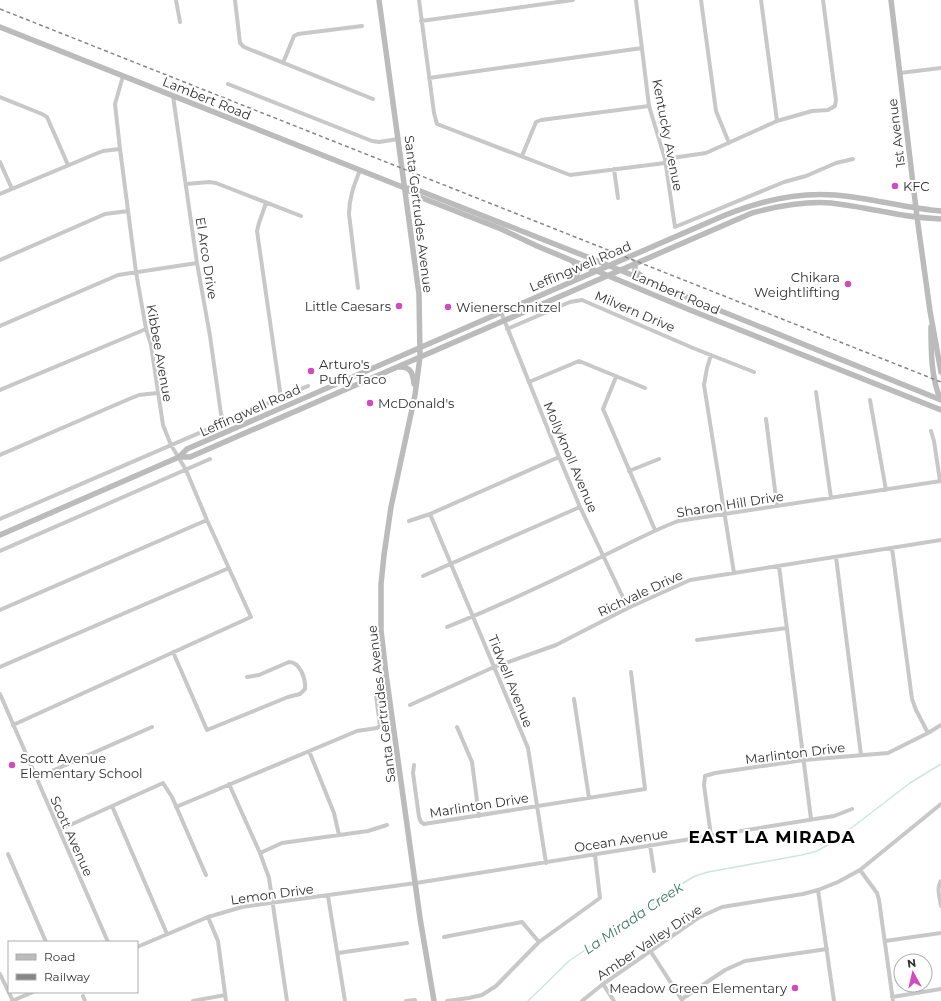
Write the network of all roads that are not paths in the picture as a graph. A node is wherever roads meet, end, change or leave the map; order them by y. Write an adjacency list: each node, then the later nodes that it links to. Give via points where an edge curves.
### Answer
1 (176, 0): 12 (street)
2 (235, 0): 16 (street, via 240,43)
3 (379, 0): 27 (main road, Santa Gertrudes Avenue)
4 (418, 0): 11 (street)
5 (573, 0): 11 (street)
6 (636, 0): 15 (street, Kentucky Avenue)
7 (701, 0): 28 (street, via 716,110)
8 (761, 0): 26 (street)
9 (823, 0): 26 (street, via 835,106)
10 (891, 0): 18 (main road, 1st Avenue)
11 (421, 21): 20 (street)
12 (180, 22)
13 (362, 26): 16 (street, via 298,34 294,36)
14 (0, 27): 19 (main road, Lambert Road)
15 (642, 48): 20 (street); 25 (street, Kentucky Avenue)
16 (283, 63): 24 (street)
17 (941, 68): 18 (street)
18 (900, 73): 43 (main road, 1st Avenue)
19 (123, 76): 22 (main road, Lambert Road); 29 (street, Kibbee Avenue, via 115,104)
20 (430, 78): 30 (street, via 437,124)
21 (228, 84): 27 (street, via 372,141)
22 (173, 96): 36 (main road, Lambert Road); 37 (street, El Arco Drive)
23 (0, 97): 34 (street, via 47,118)
24 (373, 99)
25 (649, 106): 30 (street, via 541,120 536,122); 32 (street, Kentucky Avenue)
26 (777, 122): 28 (street)
27 (398, 139): 38 (main road, Santa Gertrudes Avenue)
28 (729, 143): 32 (street, via 706,153)
29 (120, 149): 34 (street, via 103,152); 44 (street, Kibbee Avenue)
30 (522, 156): 35 (street, via 570,175)
31 (853, 159): 32 (street, Kentucky Avenue, via 784,182 675,227)
32 (665, 161): 35 (street)
33 (0, 162): 39 (street)
34 (68, 165): 39 (street)
35 (614, 169): 41 (street)
36 (360, 170): 38 (main road, Lambert Road); 60 (street, via 348,202)
37 (186, 184): 42 (street, via 209,182); 52 (street, El Arco Drive)
38 (405, 188): 49 (main road, Lambert Road, via 417,196); 53 (main road, Lambert Road, via 416,189); 68 (main road, Santa Gertrudes Avenue, via 419,294)
39 (12, 189): 40 (street)
40 (0, 194)
41 (618, 198)
42 (266, 203): 46 (street); 83 (street, via 257,231)
43 (916, 208): 45 (main road, Leffingwell Road); 47 (main road, 1st Avenue); 53 (main road, Leffingwell Road, via 835,195 803,195 773,199 732,212)
44 (128, 211): 50 (street, via 105,214); 56 (street, Kibbee Avenue)
45 (941, 211)
46 (301, 216)
47 (917, 217): 48 (main road, Leffingwell Road); 51 (main road, Leffingwell Road, via 830,203 779,207 743,217); 61 (main road, 1st Avenue)
48 (941, 219)
49 (556, 254): 55 (main road, Lambert Road); 58 (main road, via 576,264 578,269 577,276)
50 (0, 260)
51 (635, 263): 54 (main road, Leffingwell Road); 59 (main road, via 635,271 638,274)
52 (197, 264): 56 (street); 88 (street, El Arco Drive)
53 (609, 266): 54 (main road, Lambert Road); 55 (main road, Leffingwell Road)
54 (619, 270): 57 (main road, Leffingwell Road); 59 (main road, Lambert Road)
55 (597, 271): 57 (main road, Lambert Road); 58 (main road, Leffingwell Road)
56 (136, 272): 64 (street, via 118,275); 65 (street, Kibbee Avenue)
57 (608, 275): 63 (main road, Leffingwell Road); 86 (main road, Lambert Road)
58 (564, 285): 62 (main road, Leffingwell Road)
59 (657, 285): 85 (main road, Lambert Road)
60 (358, 288)
61 (930, 311): 67 (main road, 1st Avenue); 71 (main road, 1st Avenue)
62 (501, 312): 63 (street, Mollyknoll Avenue); 68 (main road, Leffingwell Road)
63 (504, 320): 66 (street, Mollyknoll Avenue); 70 (main road, Leffingwell Road)
64 (0, 326)
65 (146, 329): 79 (street); 80 (street, Kibbee Avenue, via 151,345)
66 (508, 329): 69 (street, Milvern Drive, via 570,302 582,300); 76 (street, Mollyknoll Avenue)
67 (931, 346): 71 (main road, via 935,346 937,362); 85 (main road, 1st Avenue, via 936,390)
68 (420, 348): 70 (main road, Santa Gertrudes Avenue); 93 (main road, Leffingwell Road, via 187,449)
69 (711, 355): 73 (street, Milvern Drive); 104 (street, via 704,385)
70 (420, 357): 72 (main road, Leffingwell Road); 82 (main road, Santa Gertrudes Avenue)
71 (940, 365): 74 (main road, 1st Avenue)
72 (395, 368): 82 (main road, via 405,367 412,372); 93 (main road, Leffingwell Road, via 190,457)
73 (754, 372)
74 (941, 372)
75 (616, 377): 76 (street, via 579,361); 78 (street); 97 (street, via 603,409)
76 (530, 382): 92 (street, Mollyknoll Avenue)
77 (308, 386): 83 (street, Leffingwell Road)
78 (645, 388)
79 (0, 390)
80 (157, 392): 90 (street, Kibbee Avenue, via 163,425); 91 (street, via 128,399)
81 (816, 392): 100 (street)
82 (416, 395): 167 (main road, Santa Gertrudes Avenue, via 391,507 381,592 385,669)
83 (281, 398): 88 (street, Leffingwell Road)
84 (870, 400): 99 (street)
85 (941, 400)
86 (941, 410)
87 (766, 419): 101 (street)
88 (224, 422): 90 (street, Leffingwell Road)
89 (931, 431): 98 (street)
90 (171, 445): 93 (street, Kibbee Avenue); 105 (street, Leffingwell Road)
91 (0, 455)
92 (559, 457): 102 (street, Mollyknoll Avenue); 103 (street)
93 (179, 458): 96 (street, Kibbee Avenue); 109 (main road, Leffingwell Road)
94 (210, 459): 96 (street)
95 (659, 459): 97 (street)
96 (186, 470): 106 (street, Kibbee Avenue); 112 (street)
97 (629, 470): 108 (street)
98 (940, 481): 99 (street, Sharon Hill Drive)
99 (886, 490): 100 (street, Sharon Hill Drive)
100 (831, 498): 101 (street, Sharon Hill Drive)
101 (777, 506): 104 (street, Sharon Hill Drive)
102 (580, 507): 113 (street, Mollyknoll Avenue); 115 (street)
103 (430, 514): 107 (street); 115 (street, Tidwell Avenue)
104 (725, 514): 108 (street, Sharon Hill Drive, via 678,521); 118 (street)
105 (0, 519)
106 (208, 520): 117 (street, Kibbee Avenue); 121 (street)
107 (409, 521)
108 (655, 530): 113 (street, Sharon Hill Drive)
109 (0, 535)
110 (941, 540): 111 (street, Richvale Drive)
111 (892, 548): 114 (street, Richvale Drive); 139 (street, via 912,699)
112 (0, 551)
113 (603, 556): 120 (street, Mollyknoll Avenue); 122 (street, Sharon Hill Drive)
114 (836, 557): 116 (street, Richvale Drive); 141 (street)
115 (450, 564): 119 (street); 122 (street, Tidwell Avenue)
116 (779, 566): 118 (street, Richvale Drive); 124 (street)
117 (229, 568): 126 (street, Kibbee Avenue, via 251,617); 127 (street)
118 (734, 573): 120 (street, Richvale Drive, via 690,580)
119 (423, 576)
120 (628, 608): 128 (street, Richvale Drive, via 556,645)
121 (0, 610)
122 (474, 616): 123 (street, Sharon Hill Drive); 128 (street, Tidwell Avenue)
123 (447, 627)
124 (787, 628): 125 (street); 142 (street)
125 (697, 640)
126 (173, 652): 130 (street, via 207,730 300,694 306,683 294,662); 135 (street)
127 (0, 667)
128 (494, 667): 134 (street, Richvale Drive); 149 (street, Tidwell Avenue, via 528,748)
129 (631, 672): 146 (street, Marlinton Drive, via 645,789)
130 (247, 677)
131 (0, 694): 135 (street, Scott Avenue)
132 (376, 696): 140 (street, via 380,726 357,731)
133 (574, 699): 146 (street)
134 (410, 705)
135 (13, 725): 144 (street, Scott Avenue)
136 (152, 726): 144 (street)
137 (941, 726): 139 (street, Marlinton Drive)
138 (457, 727): 152 (street, via 472,762)
139 (928, 733): 141 (street, Marlinton Drive, via 888,753)
140 (309, 750): 145 (street); 156 (street, via 334,813)
141 (861, 755): 142 (street, Marlinton Drive)
142 (804, 760): 153 (street); 157 (street, Marlinton Drive, via 705,776)
143 (414, 765): 152 (street, Marlinton Drive, via 420,822 424,824)
144 (36, 778): 155 (street, Scott Avenue)
145 (229, 784): 150 (street); 159 (street)
146 (589, 798): 149 (street, Marlinton Drive)
147 (941, 804): 163 (street, Amber Valley Drive)
148 (112, 806): 150 (street, via 163,783); 155 (street); 174 (street)
149 (537, 806): 152 (street, Marlinton Drive); 162 (street, Tidwell Avenue)
150 (176, 807): 165 (street)
151 (852, 809): 153 (street, Ocean Avenue, via 834,816)
152 (479, 816)
153 (811, 819): 157 (street, Ocean Avenue)
154 (387, 825): 156 (street, via 378,829)
155 (59, 830): 177 (street, Scott Avenue)
156 (339, 835): 159 (street, via 282,843)
157 (711, 836): 158 (street, Ocean Avenue)
158 (650, 845): 161 (street, Ocean Avenue); 164 (street)
159 (260, 853): 170 (street, via 269,878)
160 (8, 854): 176 (street)
161 (595, 855): 162 (street, Ocean Avenue); 178 (street, via 600,898)
162 (546, 863): 167 (street, Ocean Avenue)
163 (860, 870): 168 (street, Amber Valley Drive); 179 (street, via 877,893)
164 (654, 871)
165 (206, 875)
166 (941, 881): 171 (street, via 938,890)
167 (416, 883): 169 (street, Lemon Drive); 201 (main road, Santa Gertrudes Avenue)
168 (818, 890): 182 (street); 183 (street, Amber Valley Drive, via 722,907 698,918)
169 (328, 896): 170 (street, Lemon Drive); 184 (street)
170 (272, 904): 172 (street, Lemon Drive, via 242,907); 198 (street)
171 (941, 906)
172 (208, 917): 174 (street, Lemon Drive); 190 (street, via 218,942)
173 (941, 933): 179 (street)
174 (166, 934): 181 (street, Lemon Drive)
175 (444, 937): 178 (street, via 522,922)
176 (46, 941)
177 (108, 941)
178 (539, 942): 193 (street, via 496,986)
179 (885, 942): 191 (street)
180 (407, 943): 184 (street)
181 (138, 947)
182 (827, 949): 194 (street, via 745,961 725,970); 205 (street)
183 (651, 952): 186 (street, Amber Valley Drive); 194 (street)
184 (338, 953): 199 (street)
185 (0, 974): 188 (street)
186 (603, 984): 203 (street, Amber Valley Drive); 204 (street)
187 (941, 989): 191 (street)
188 (8, 991)
189 (31, 993): 195 (street)
190 (225, 995): 196 (street); 197 (street)
191 (892, 999)
192 (415, 1000): 200 (street)
193 (469, 1000): 202 (street)
194 (682, 1000)
195 (13, 1001)
196 (193, 1001)
197 (226, 1001)
198 (287, 1001)
199 (345, 1001)
200 (406, 1001)
201 (434, 1001)
202 (447, 1001)
203 (582, 1001)
204 (614, 1001)
205 (834, 1001)

